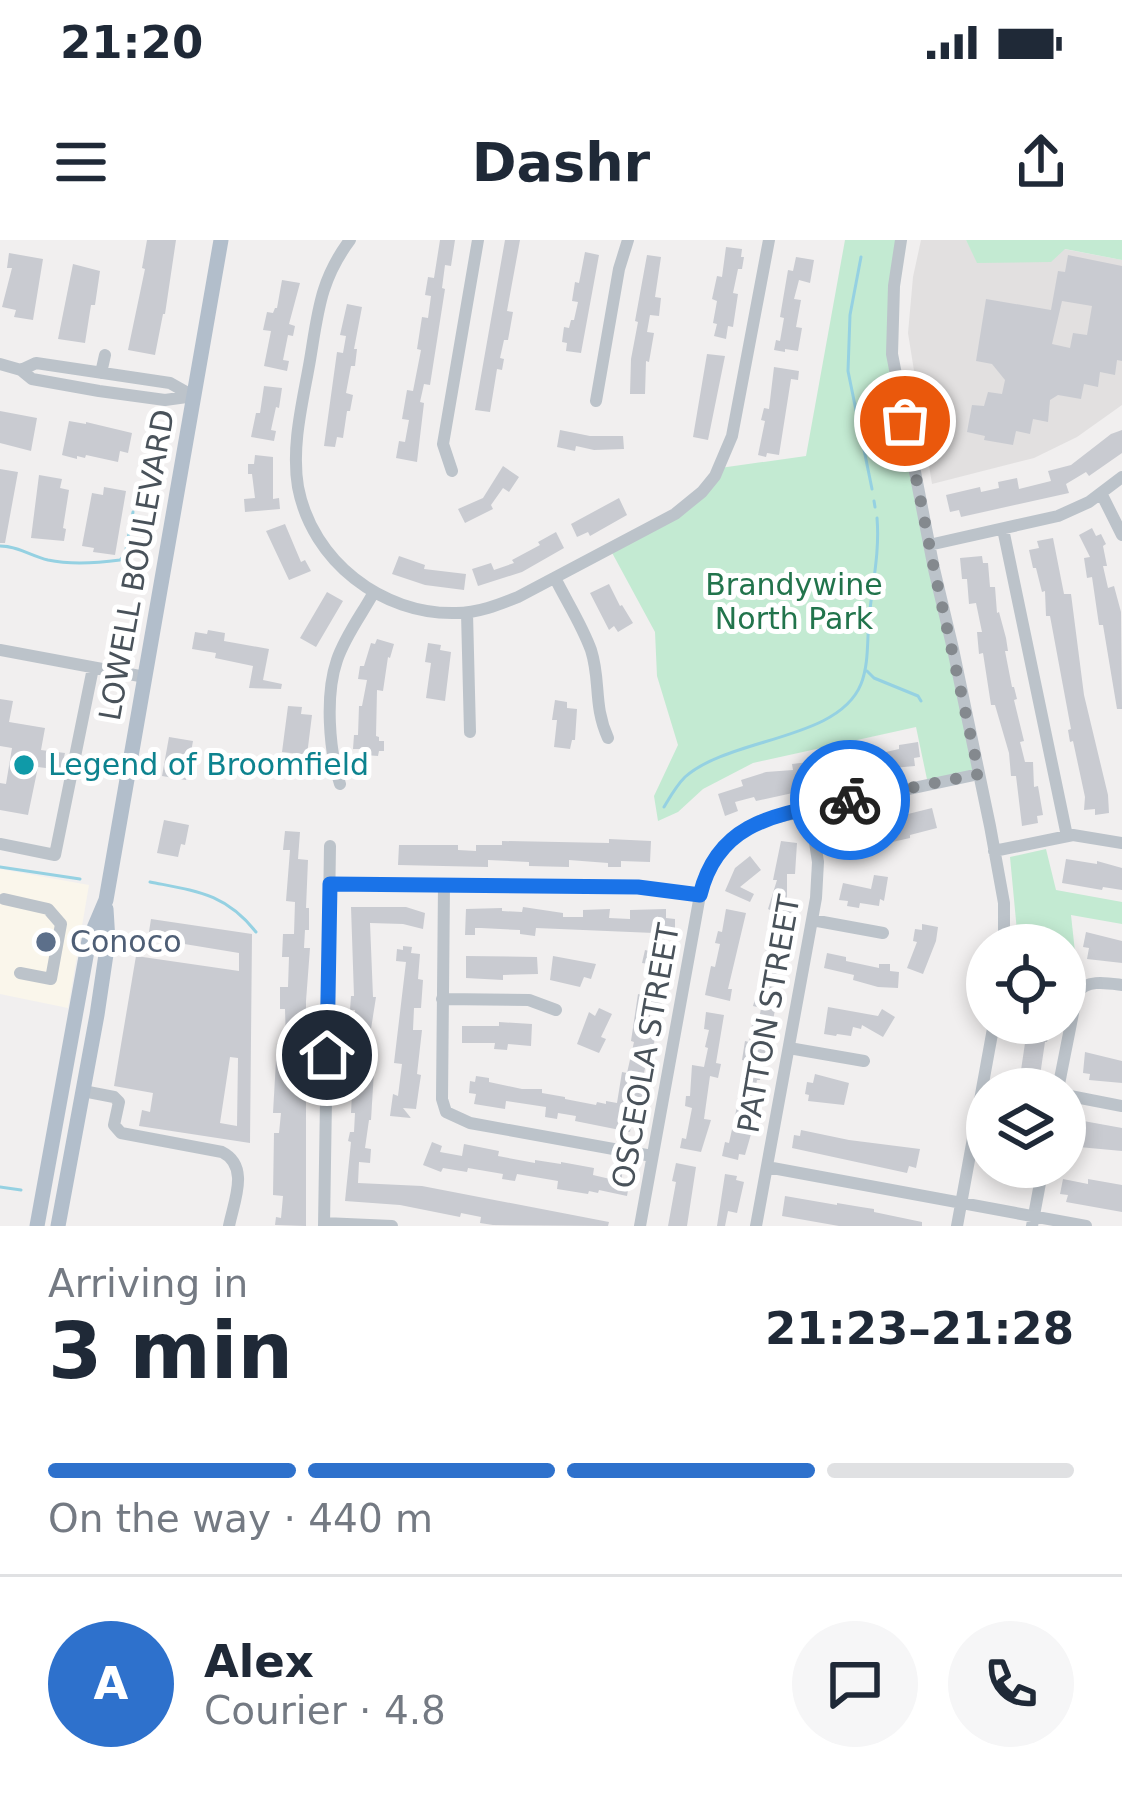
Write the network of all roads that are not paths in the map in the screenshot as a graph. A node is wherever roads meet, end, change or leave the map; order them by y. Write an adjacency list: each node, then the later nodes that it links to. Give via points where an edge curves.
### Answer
1 (221, 240): 11 (main road, LOWELL BOULEVARD)
2 (350, 240): 20 (street, via 320,299 297,468 316,533)
3 (478, 240): 13 (street, via 443,444)
4 (628, 240): 12 (street)
5 (769, 240): 19 (street, via 732,436 715,476 675,514)
6 (901, 240): 18 (street, via 892,354)
7 (105, 355): 10 (street)
8 (0, 364): 9 (street)
9 (21, 370): 10 (street, via 36,363); 11 (street, via 99,391)
10 (100, 374): 11 (street, via 170,383)
11 (194, 396): 24 (main road, LOWELL BOULEVARD)
12 (596, 401)
13 (452, 471)
14 (1122, 477): 15 (street)
15 (1101, 493): 16 (street, via 1071,511); 17 (street)
16 (1003, 529): 18 (street); 30 (street)
17 (1122, 535)
18 (929, 545): 27 (street)
19 (554, 578): 21 (street); 26 (street, via 591,651)
20 (374, 592): 21 (street, via 420,610); 28 (street, via 333,672 332,760)
21 (467, 613): 25 (street)
22 (0, 650): 23 (street)
23 (93, 668): 24 (street); 32 (street, via 56,855)
24 (145, 677): 39 (main road, LOWELL BOULEVARD)
25 (470, 732)
26 (608, 738)
27 (979, 774): 29 (street, OSCEOLA STREET); 34 (street)
28 (340, 784)
29 (810, 809): 37 (street, OSCEOLA STREET, via 736,834); 40 (street, PATTON STREET, via 818,862)
30 (1067, 836): 31 (street); 34 (street)
31 (1122, 843)
32 (0, 844)
33 (330, 846): 35 (street)
34 (994, 851): 41 (street)
35 (330, 884): 36 (street); 60 (street)
36 (444, 885): 37 (street); 45 (street)
37 (700, 895): 55 (street, OSCEOLA STREET)
38 (4, 899): 43 (street, via 48,909 61,924 51,979)
39 (106, 900): 46 (main road, LOWELL BOULEVARD); 52 (main road, LOWELL BOULEVARD, via 108,941)
40 (812, 920): 42 (street); 49 (street, PATTON STREET)
41 (1004, 924)
42 (883, 933)
43 (20, 973)
44 (1122, 985): 51 (street, via 1081,987)
45 (442, 999): 47 (street, via 530,1000); 55 (street, via 441,1114)
46 (76, 1006): 52 (main road, via 81,1035 73,1082); 61 (main road, LOWELL BOULEVARD)
47 (556, 1010)
48 (990, 1044): 58 (street)
49 (789, 1048): 50 (street); 56 (street, PATTON STREET)
50 (864, 1061)
51 (1062, 1068)
52 (83, 1091): 62 (main road, LOWELL BOULEVARD); 63 (street, via 119,1102 114,1125 121,1132 231,1156 239,1171)
53 (1086, 1099): 54 (street)
54 (1122, 1106)
55 (652, 1156): 65 (street, OSCEOLA STREET)
56 (767, 1167): 58 (street); 66 (street, PATTON STREET)
57 (1039, 1188): 59 (street)
58 (961, 1203): 59 (street); 67 (street)
59 (1033, 1221): 68 (street)
60 (324, 1225): 64 (street)
61 (37, 1226)
62 (58, 1226)
63 (229, 1226)
64 (392, 1226)
65 (640, 1226)
66 (756, 1226)
67 (957, 1226)
68 (1086, 1226)

